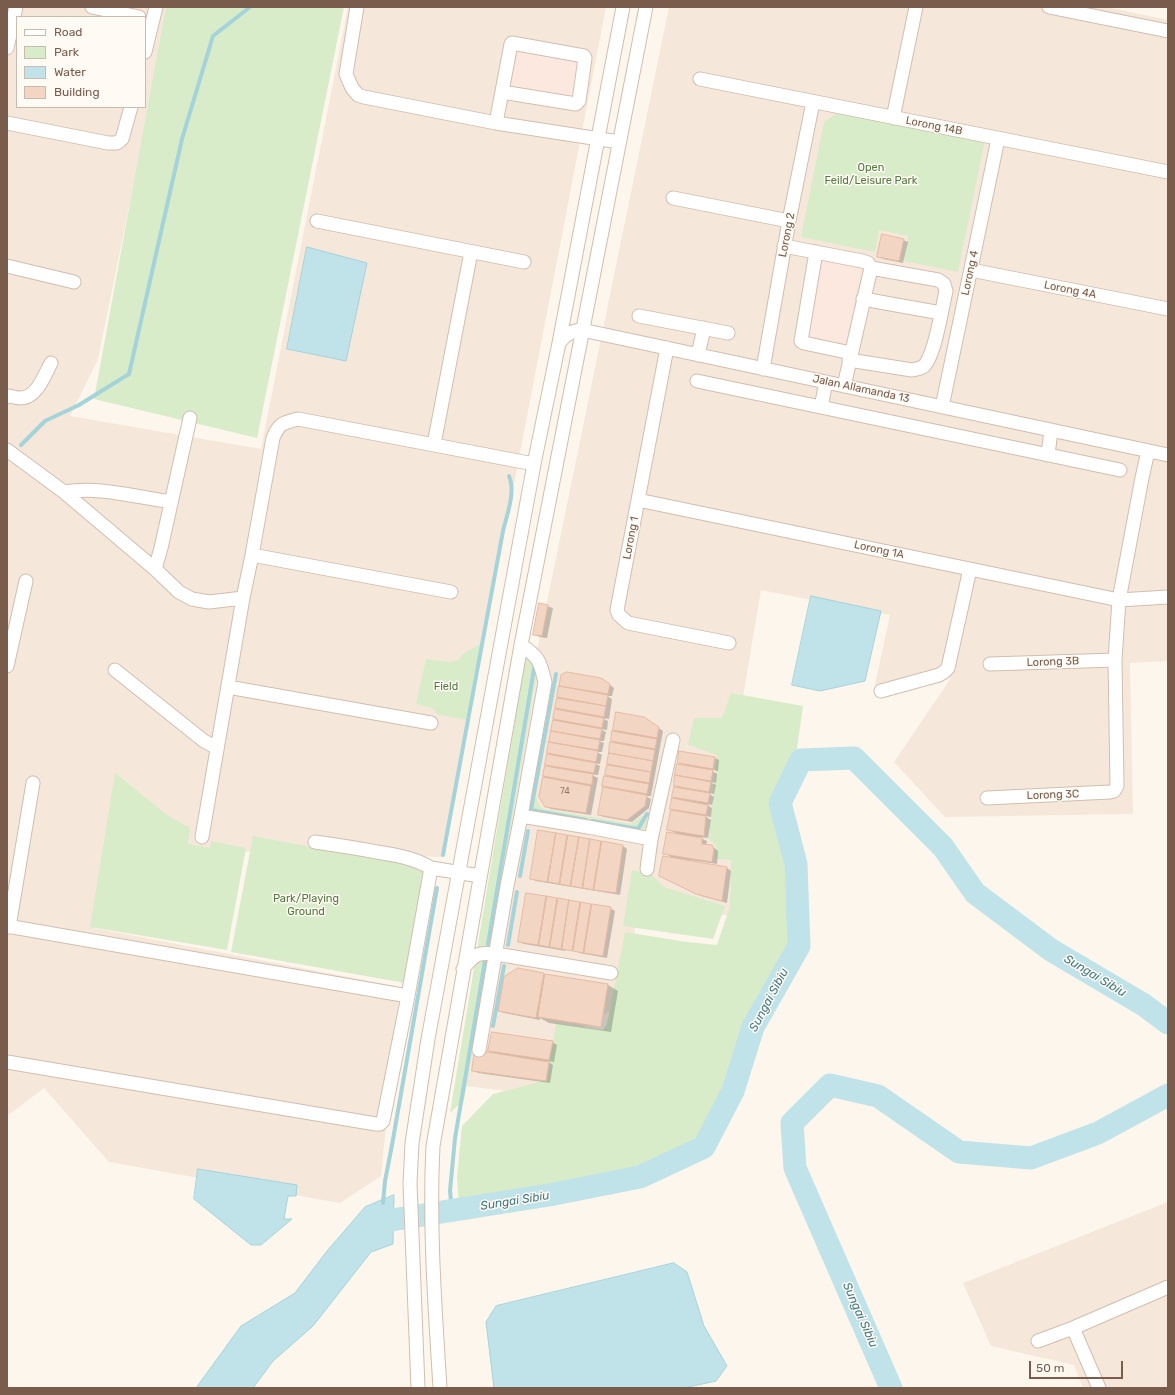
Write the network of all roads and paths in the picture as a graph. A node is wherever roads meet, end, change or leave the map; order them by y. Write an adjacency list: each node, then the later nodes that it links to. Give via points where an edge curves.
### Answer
1 (16, 7): 13 (street)
2 (92, 7): 9 (street)
3 (156, 7): 10 (street)
4 (357, 7): 20 (street, via 346,74 358,95)
5 (623, 7): 21 (street)
6 (646, 7): 23 (street)
7 (916, 7): 18 (street)
8 (1049, 7): 11 (street)
9 (134, 16)
10 (149, 19): 12 (street)
11 (1168, 31)
12 (146, 44)
13 (7, 48)
14 (700, 79): 16 (street, Lorong 14B)
15 (502, 92): 15 (street, via 576,104 579,101 585,58 512,43); 20 (street)
16 (813, 102): 18 (street, Lorong 14B); 27 (street, Lorong 2)
17 (131, 108): 19 (street, via 122,139 117,143)
18 (893, 118): 22 (street, Lorong 14B)
19 (7, 123)
20 (496, 123): 21 (street)
21 (598, 139): 23 (street); 43 (street)
22 (998, 139): 24 (street, Lorong 14B); 34 (street, Lorong 4)
23 (619, 142): 41 (street)
24 (1168, 172)
25 (672, 198): 27 (street)
26 (316, 221): 29 (street)
27 (789, 221): 28 (street, Lorong 2)
28 (784, 246): 30 (street); 48 (street, Lorong 2)
29 (471, 252): 31 (street); 57 (street)
30 (816, 252): 33 (street, via 862,261 868,263); 46 (street, via 801,341)
31 (524, 262)
32 (7, 266): 35 (street)
33 (871, 268): 36 (street); 38 (street, via 938,280 944,284 946,290)
34 (971, 270): 37 (street, Lorong 4A); 54 (street, Lorong 4)
35 (74, 282)
36 (863, 299): 38 (street); 46 (street)
37 (1168, 309)
38 (941, 313): 46 (street, via 932,354 919,369 912,370)
39 (639, 316): 40 (street)
40 (704, 328): 42 (street); 45 (street)
41 (582, 330): 43 (street, via 568,333); 44 (street, Jalan Allamanda 13); 76 (street)
42 (728, 333)
43 (559, 343): 62 (street)
44 (667, 348): 45 (street, Jalan Allamanda 13); 65 (street, Lorong 1)
45 (698, 355): 48 (street, Jalan Allamanda 13)
46 (850, 356): 51 (street)
47 (51, 364): 52 (street, via 37,390 30,396)
48 (763, 369): 50 (street, Jalan Allamanda 13)
49 (697, 381): 53 (street)
50 (826, 382): 51 (street, Jalan Allamanda 13); 53 (street)
51 (844, 386): 54 (street, Jalan Allamanda 13)
52 (7, 396)
53 (821, 407): 60 (street)
54 (942, 407): 56 (street, Jalan Allamanda 13)
55 (190, 418): 66 (street)
56 (1051, 430): 59 (street, Jalan Allamanda 13); 60 (street)
57 (434, 444): 62 (street); 67 (street, via 298,419 277,428)
58 (7, 450): 64 (street)
59 (1148, 450): 61 (street, Jalan Allamanda 13); 74 (street)
60 (1048, 455): 63 (street)
61 (1168, 455)
62 (534, 464): 94 (street)
63 (1120, 470)
64 (64, 492): 66 (street, via 79,489 98,490); 68 (street)
65 (638, 500): 69 (street, Lorong 1A); 75 (street, Lorong 1, via 617,610 619,615 628,623)
66 (170, 502): 68 (street)
67 (252, 555): 71 (street); 73 (street)
68 (155, 569): 73 (street, via 179,592 192,599 209,602)
69 (970, 569): 74 (street, Lorong 1A); 82 (street, via 948,668 932,677)
70 (26, 581): 79 (street)
71 (451, 592)
72 (1168, 597): 74 (street, Lorong 1A)
73 (243, 598): 81 (street)
74 (1119, 600): 77 (street)
75 (729, 643)
76 (521, 645): 88 (street, via 540,661 545,682); 95 (street)
77 (1115, 660): 78 (street, Lorong 3B); 87 (street, Lorong 3C, via 1117,786 1114,791)
78 (990, 664)
79 (7, 666)
80 (115, 670): 85 (street, via 204,741)
81 (228, 687): 83 (street); 85 (street)
82 (881, 691)
83 (431, 723)
84 (674, 740): 90 (street)
85 (217, 748): 89 (street)
86 (34, 783): 96 (street)
87 (987, 798)
88 (521, 816): 90 (street); 97 (street)
89 (202, 837)
90 (651, 839): 93 (street)
91 (315, 842): 92 (street, via 406,857)
92 (431, 868): 94 (street); 100 (street)
93 (647, 869)
94 (459, 874): 95 (street); 106 (street, via 428,1039 412,1143 410,1183)
95 (480, 876): 98 (street)
96 (8, 926): 100 (street)
97 (496, 954): 98 (street, via 476,955); 99 (street); 101 (street)
98 (463, 969): 107 (street, via 433,1146 431,1183)
99 (611, 973)
100 (408, 996): 102 (street, via 383,1121 380,1124)
101 (479, 1050)
102 (7, 1062)
103 (1168, 1287): 104 (street)
104 (1073, 1328): 105 (street); 108 (street)
105 (1038, 1341)
106 (418, 1388)
107 (440, 1388)
108 (1099, 1388)

